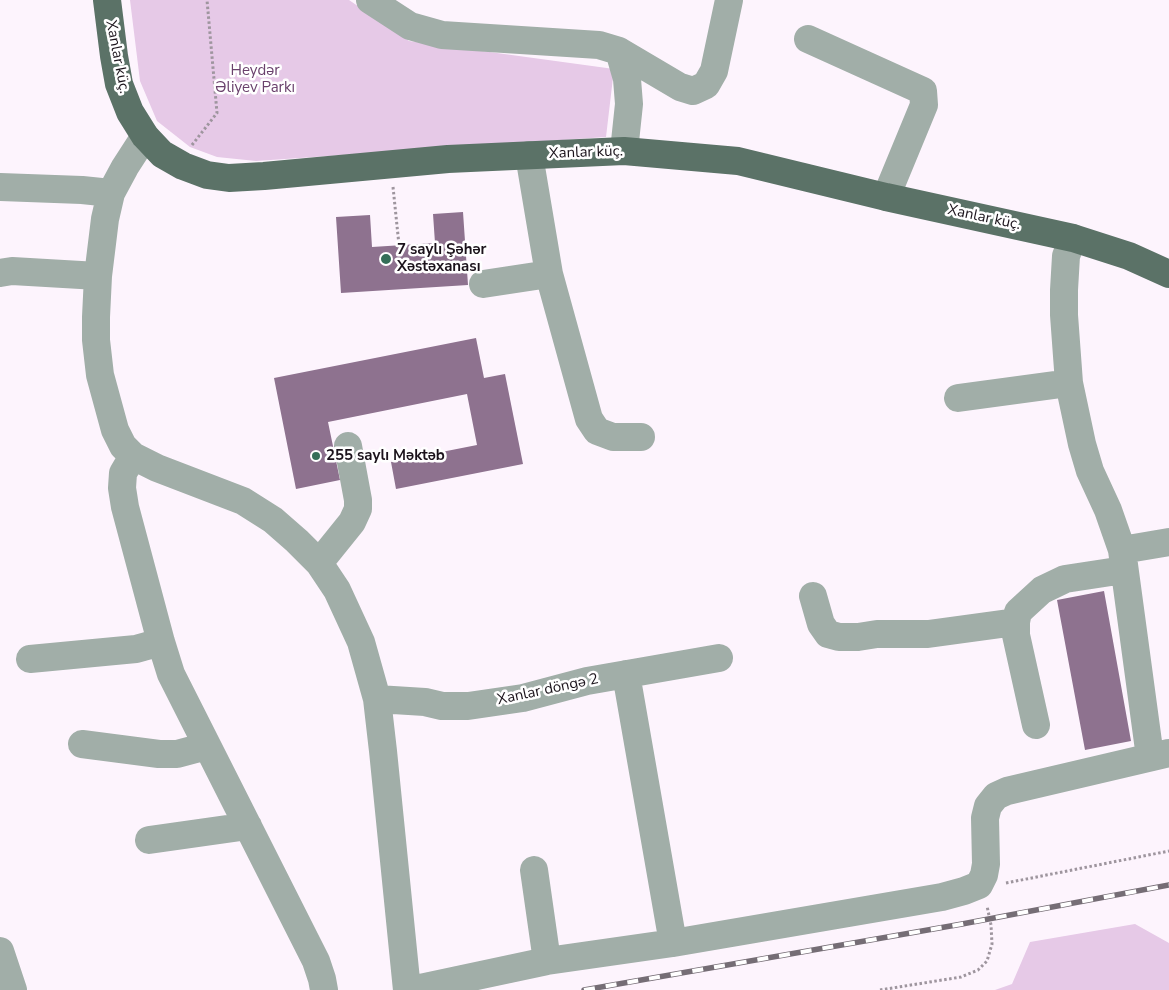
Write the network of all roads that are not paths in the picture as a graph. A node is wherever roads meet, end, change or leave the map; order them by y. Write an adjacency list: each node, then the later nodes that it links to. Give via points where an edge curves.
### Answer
1 (107, 0): 6 (main road, Xanlar küç., via 119,84 130,112)
2 (370, 0): 5 (street, via 410,26 442,35 599,45)
3 (728, 0): 5 (street, via 714,71 706,85 693,91 680,86)
4 (808, 39): 11 (street, via 922,91 924,105)
5 (619, 51): 7 (street, via 628,78)
6 (145, 136): 8 (main road, Xanlar küç., via 162,154 183,166 207,175 228,178); 10 (street)
7 (624, 151): 8 (main road, Xanlar küç.); 11 (main road, Xanlar küç., via 738,161)
8 (529, 155): 14 (street)
9 (0, 187): 10 (street)
10 (111, 193): 16 (street)
11 (886, 197): 12 (main road, Xanlar küç.)
12 (1073, 238): 15 (main road, Xanlar küç., via 1129,256); 18 (street, via 1066,256 1064,290)
13 (0, 272): 16 (street)
14 (549, 274): 17 (street); 20 (street, via 589,419 597,431 613,437)
15 (1169, 274)
16 (98, 276): 22 (street, via 96,340 100,375 115,430 123,446)
17 (483, 284)
18 (1069, 383): 19 (street); 24 (street, via 1082,444 1108,510)
19 (958, 398)
20 (641, 437)
21 (348, 446): 25 (street, via 358,509 352,522)
22 (134, 456): 25 (street, via 243,501 273,520); 28 (street, via 123,473 122,488)
23 (1169, 542): 24 (street)
24 (1123, 560): 27 (street, via 1042,590 1018,612); 36 (street)
25 (319, 563): 32 (street, via 337,590 361,642)
26 (813, 596): 27 (street, via 821,624 828,634 839,638 928,634)
27 (1016, 622): 33 (street)
28 (161, 642): 30 (street, via 136,649); 35 (street, via 171,674)
29 (719, 658): 31 (street, Xanlar döngə 2)
30 (30, 659)
31 (626, 674): 32 (street, Xanlar döngə 2, via 523,698 468,706); 40 (street)
32 (377, 699): 45 (street)
33 (1036, 725)
34 (82, 744): 35 (street, via 159,754 177,754)
35 (207, 746): 37 (street)
36 (1160, 755): 40 (street, via 996,796 988,806 985,818 984,875 979,885 964,891)
37 (248, 826): 38 (street); 44 (street, via 316,961)
38 (148, 840)
39 (534, 870): 42 (street)
40 (673, 943): 42 (street)
41 (0, 951): 43 (street)
42 (547, 961): 46 (street)
43 (13, 990)
44 (324, 990)
45 (407, 990)
46 (411, 990)

